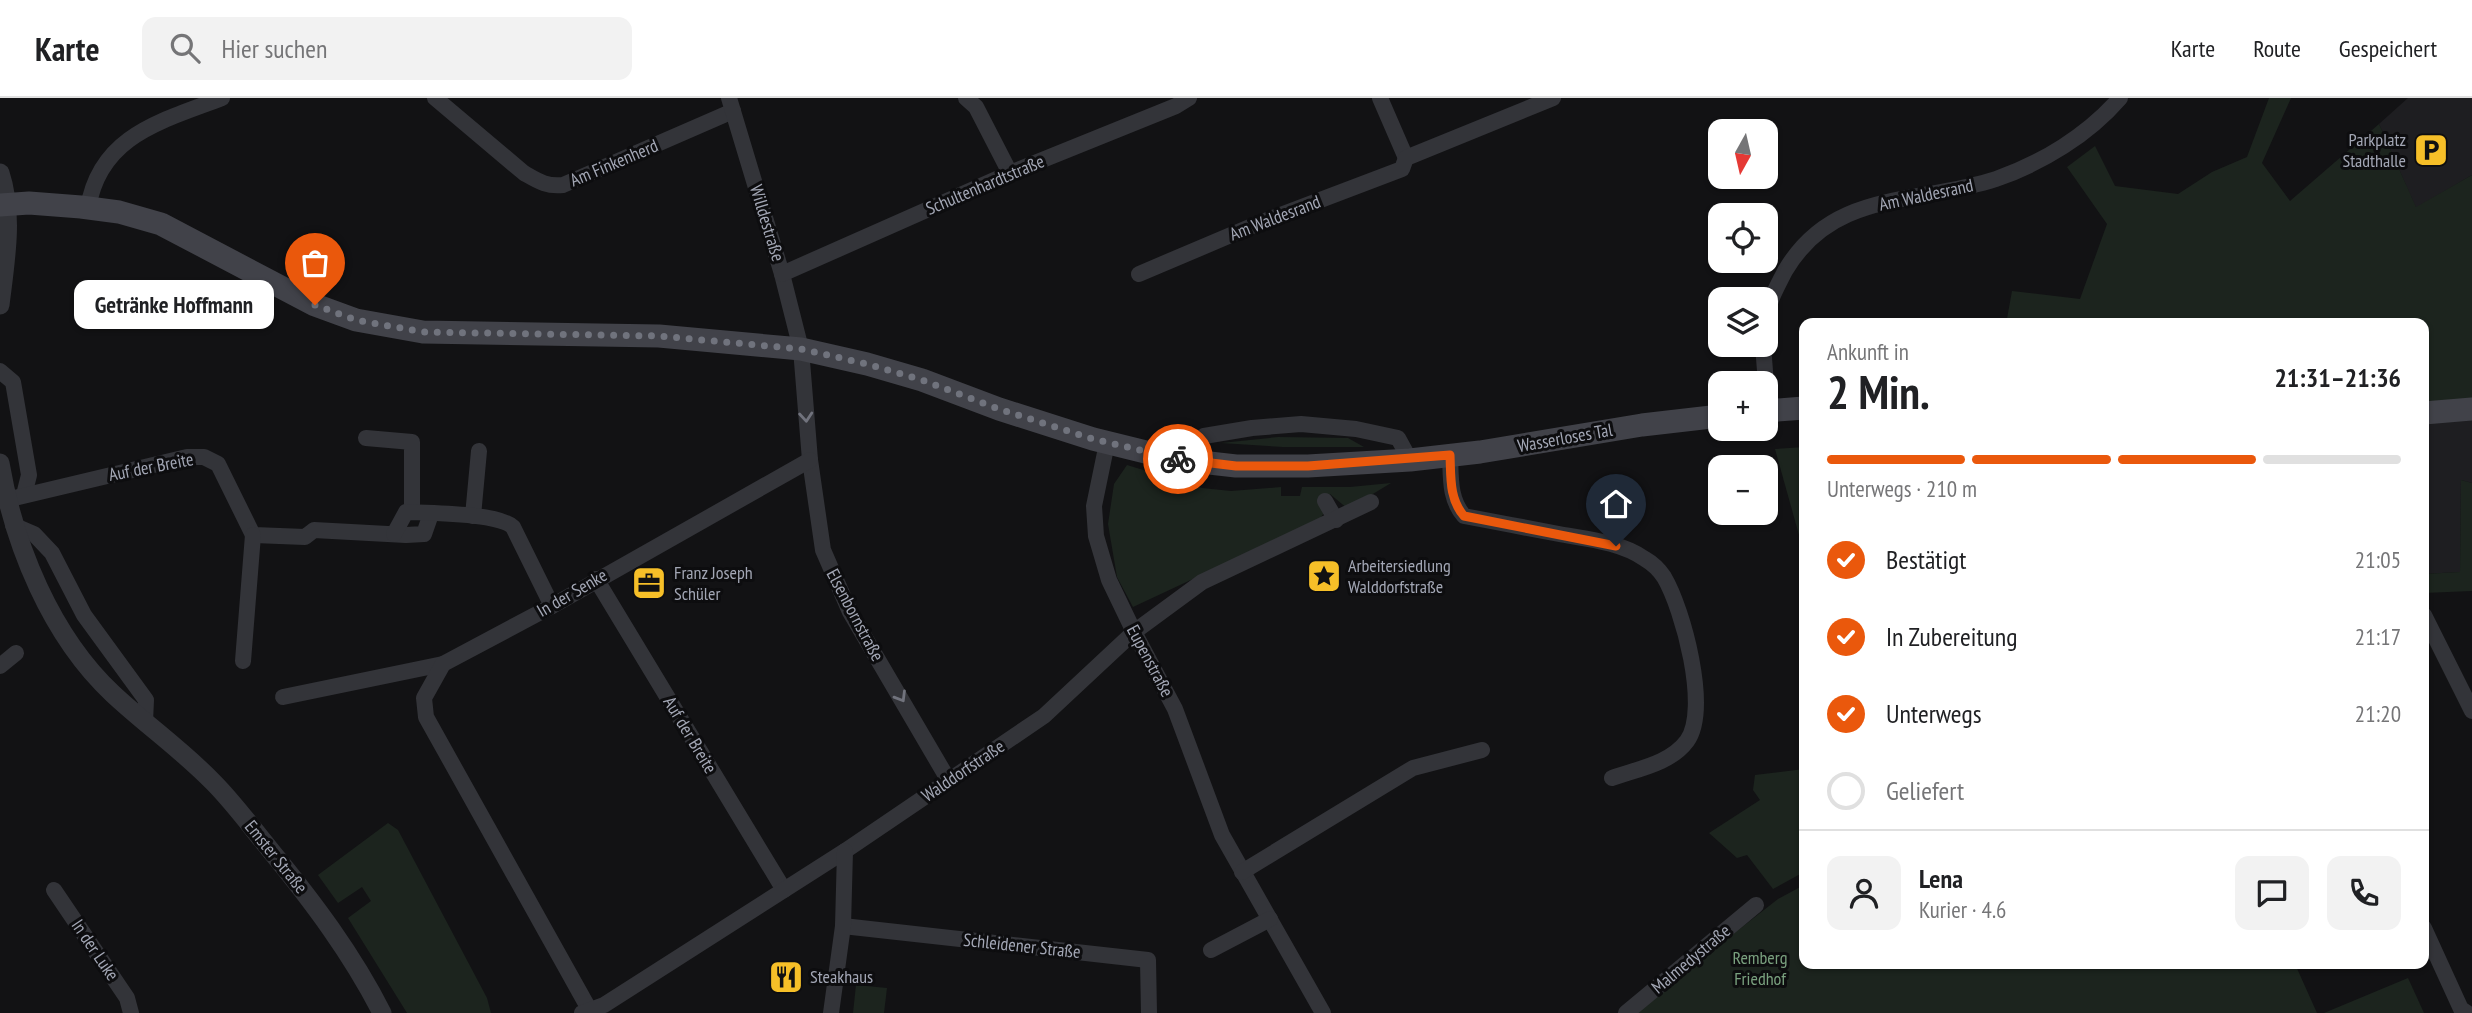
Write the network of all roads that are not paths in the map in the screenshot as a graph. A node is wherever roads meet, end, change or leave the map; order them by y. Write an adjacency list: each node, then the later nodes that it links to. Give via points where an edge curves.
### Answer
1 (222, 98): 13 (street, via 143,129 95,178)
2 (435, 98): 8 (street, Am Finkenherd, via 524,173 552,186 564,185)
3 (966, 98): 11 (street, via 976,107)
4 (1189, 98): 11 (street, Schultenhardtstraße)
5 (1380, 98): 9 (street)
6 (1553, 98): 9 (street, Am Waldesrand)
7 (2120, 98): 16 (street, Am Waldesrand, via 2078,136 2022,168 1968,187 1895,200 1838,218 1797,250)
8 (731, 105): 14 (street, Willdestraße)
9 (1406, 158): 15 (street, Am Waldesrand, via 1402,169)
10 (0, 173): 12 (street)
11 (1010, 173): 14 (street, Schultenhardtstraße)
12 (3, 205): 13 (main road, Wasserloses Tal); 17 (street, via 6,245)
13 (88, 208): 18 (main road, Wasserloses Tal, via 161,224 315,305 356,320 423,332 659,336)
14 (782, 274): 18 (street, Willdestraße)
15 (1139, 274)
16 (1777, 287)
17 (0, 305)
18 (801, 349): 26 (main road, Wasserloses Tal, via 922,380); 30 (street, Elsenbornstraße, one-way to 30)
19 (0, 371): 33 (street, Emster Straße, via 13,382 29,475)
20 (1799, 408): 21 (main road)
21 (1778, 409)
22 (2472, 409): 23 (main road)
23 (2429, 413)
24 (1708, 417): 28 (main road, Wasserloses Tal)
25 (366, 438): 36 (street, via 412,442)
26 (1107, 443): 29 (main road, Wasserloses Tal); 46 (street, Eupenstraße, via 1094,506 1096,536 1109,580)
27 (479, 451): 38 (street)
28 (1450, 455): 31 (main road, Wasserloses Tal); 55 (street, via 1452,495 1464,516 1630,550 1663,575 1684,628 1695,681 1694,723 1688,739 1672,755)
29 (1174, 458): 31 (main road, Wasserloses Tal, via 1236,466); 31 (street, via 1204,436 1301,425 1398,438)
30 (810, 460): 43 (street, In der Senke); 56 (street, Elsenbornstraße, one-way to 56, via 822,550 850,612)
31 (1410, 460)
32 (0, 463): 33 (street, Emster Straße)
33 (15, 497): 40 (street, Emster Straße); 42 (street, Auf der Breite, via 187,457 204,457 218,464)
34 (1325, 501): 39 (street)
35 (1371, 502): 39 (street, Walddorfstraße)
36 (412, 512): 37 (street); 41 (street, via 406,512)
37 (431, 514): 38 (street); 41 (street, via 424,534)
38 (473, 516): 44 (street, via 513,527)
39 (1335, 520): 46 (street, Walddorfstraße, via 1202,582)
40 (13, 525): 53 (street, Emster Straße, via 29,567 72,646 112,694); 53 (street, via 34,534 52,553 84,615 146,700)
41 (394, 534): 42 (street, via 314,530 305,537)
42 (253, 535): 48 (street)
43 (596, 579): 44 (street, In der Senke); 60 (street, Auf der Breite)
44 (552, 606): 49 (street, In der Senke)
45 (2429, 625): 52 (street)
46 (1134, 632): 56 (street, Walddorfstraße, via 1044,716); 58 (street, Eupenstraße, via 1175,709 1222,835)
47 (16, 653): 50 (street)
48 (243, 661)
49 (443, 664): 51 (street, In der Senke); 66 (street, via 424,698 426,717)
50 (0, 666)
51 (284, 697)
52 (2472, 711)
53 (145, 722): 68 (street, Emster Straße, via 211,780 309,896)
54 (1482, 750): 58 (street, via 1413,768)
55 (1612, 778)
56 (949, 781): 57 (street, Walddorfstraße)
57 (845, 851): 60 (street, Walddorfstraße); 63 (street)
58 (1242, 872): 62 (street, Eupenstraße)
59 (54, 890): 67 (street, In der Luke, via 127,998)
60 (784, 890): 66 (street, Walddorfstraße, via 604,1005)
61 (1756, 905): 72 (street, Malmedystraße)
62 (1270, 919): 65 (street); 71 (street, Eupenstraße)
63 (843, 926): 69 (street); 70 (street, Schleidener Straße, via 1148,960)
64 (2429, 939): 73 (street, via 2461,1009)
65 (1211, 950)
66 (585, 1011)
67 (131, 1013)
68 (382, 1013)
69 (831, 1013)
70 (1149, 1013)
71 (1323, 1013)
72 (1626, 1013)
73 (2467, 1013)

